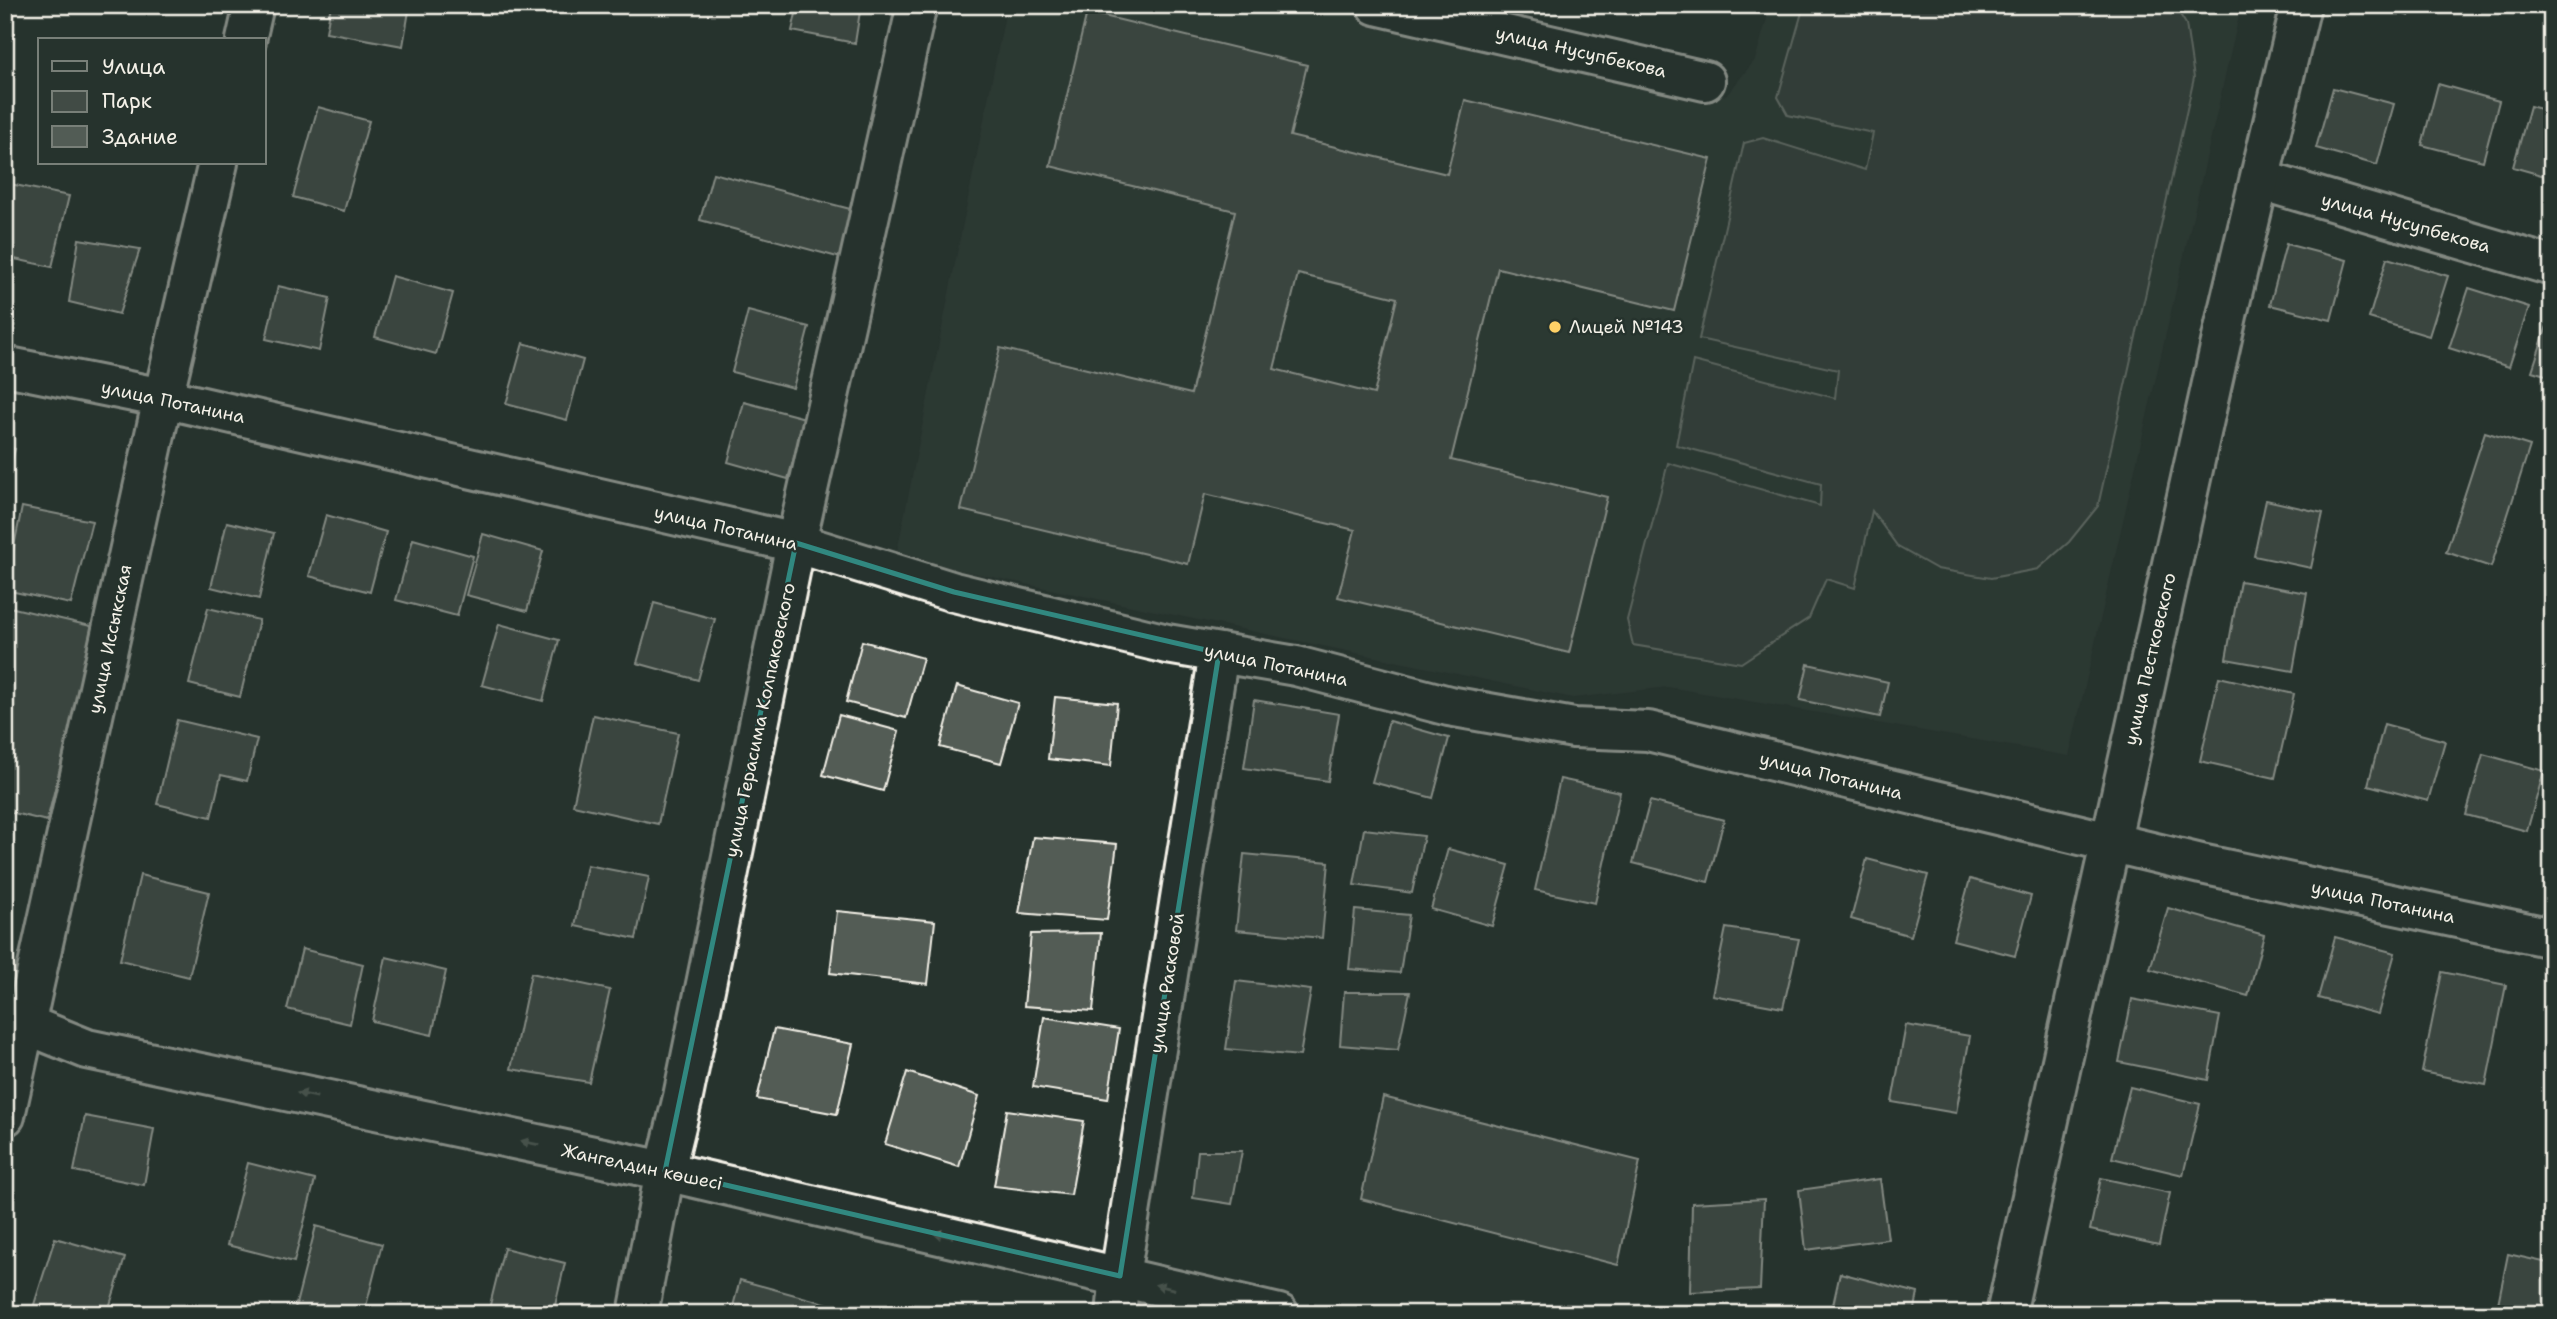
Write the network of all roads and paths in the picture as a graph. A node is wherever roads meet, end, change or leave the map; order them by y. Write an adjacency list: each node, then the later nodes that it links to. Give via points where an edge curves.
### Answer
1 (254, 5): 5 (street)
2 (916, 5): 12 (street, улица Герасима Колпаковского)
3 (1376, 5): 6 (street, улица Нусупбекова)
4 (2301, 5): 8 (street, улица Пестковского)
5 (246, 38)
6 (1705, 81)
7 (218, 164): 11 (street, улица Иссыкская)
8 (2260, 180): 9 (street, улица Нусупбекова); 14 (street, улица Пестковского)
9 (2552, 266)
10 (5, 366): 11 (street, улица Потанина)
11 (163, 398): 12 (street, улица Потанина); 16 (street, улица Иссыкская)
12 (796, 543): 13 (street, улица Потанина, via 954,592); 18 (street, улица Герасима Колпаковского)
13 (1219, 653): 14 (street, улица Потанина, via 1296,666 1449,706 1574,727 1648,732); 19 (street, улица Расковой)
14 (2109, 843): 15 (street, улица Потанина); 23 (street, улица Пестковского)
15 (2552, 938)
16 (15, 1022): 17 (street, улица Иссыкская); 18 (street, Жангелдин көшесі, one-way to 16, via 87,1049)
17 (5, 1116)
18 (665, 1171): 19 (street, Жангелдин көшесі, one-way to 18); 20 (street, улица Герасима Колпаковского)
19 (1120, 1276): 21 (street, улица Расковой); 22 (street, Жангелдин көшесі, one-way to 19)
20 (638, 1314)
21 (1116, 1314)
22 (1279, 1314)
23 (2006, 1314)

